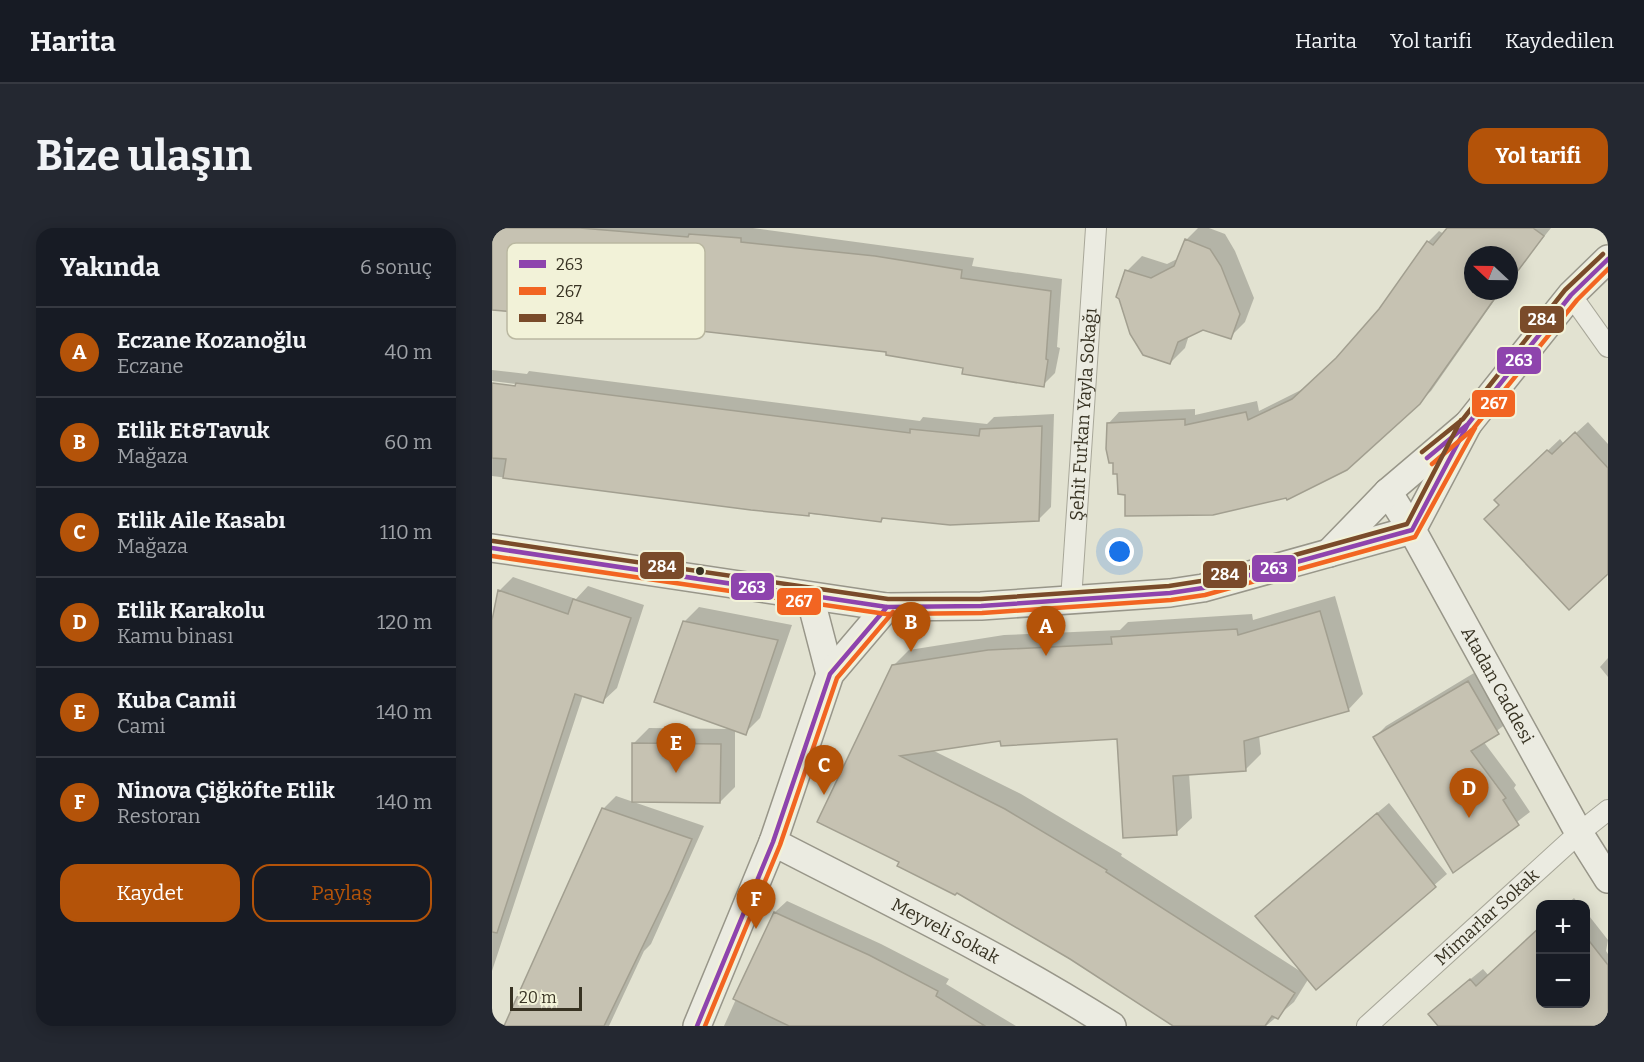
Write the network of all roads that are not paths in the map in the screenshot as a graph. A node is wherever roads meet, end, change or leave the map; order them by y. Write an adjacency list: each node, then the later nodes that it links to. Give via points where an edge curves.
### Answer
1 (1096, 228): 11 (street, Şehit Furkan Yayla Sokağı)
2 (1608, 259): 3 (main road)
3 (1571, 295): 4 (street); 5 (main road)
4 (1608, 347)
5 (1468, 424): 6 (main road); 7 (main road)
6 (1388, 492): 7 (main road, Atadan Caddesi); 9 (main road)
7 (1413, 530): 9 (main road); 15 (main road, Atadan Caddesi)
8 (492, 548): 10 (main road)
9 (1328, 554): 11 (main road, via 1203,588)
10 (810, 597): 12 (main road); 13 (main road)
11 (1071, 600): 12 (main road)
12 (887, 607): 13 (main road)
13 (830, 674): 16 (main road)
14 (1608, 810): 15 (street, Mimarlar Sokak)
15 (1579, 833): 17 (main road, Atadan Caddesi); 20 (street, Mimarlar Sokak)
16 (773, 842): 18 (main road); 19 (main road, Meyveli Sokak, via 953,936)
17 (1608, 879)
18 (697, 1026)
19 (1112, 1026)
20 (1367, 1026)

